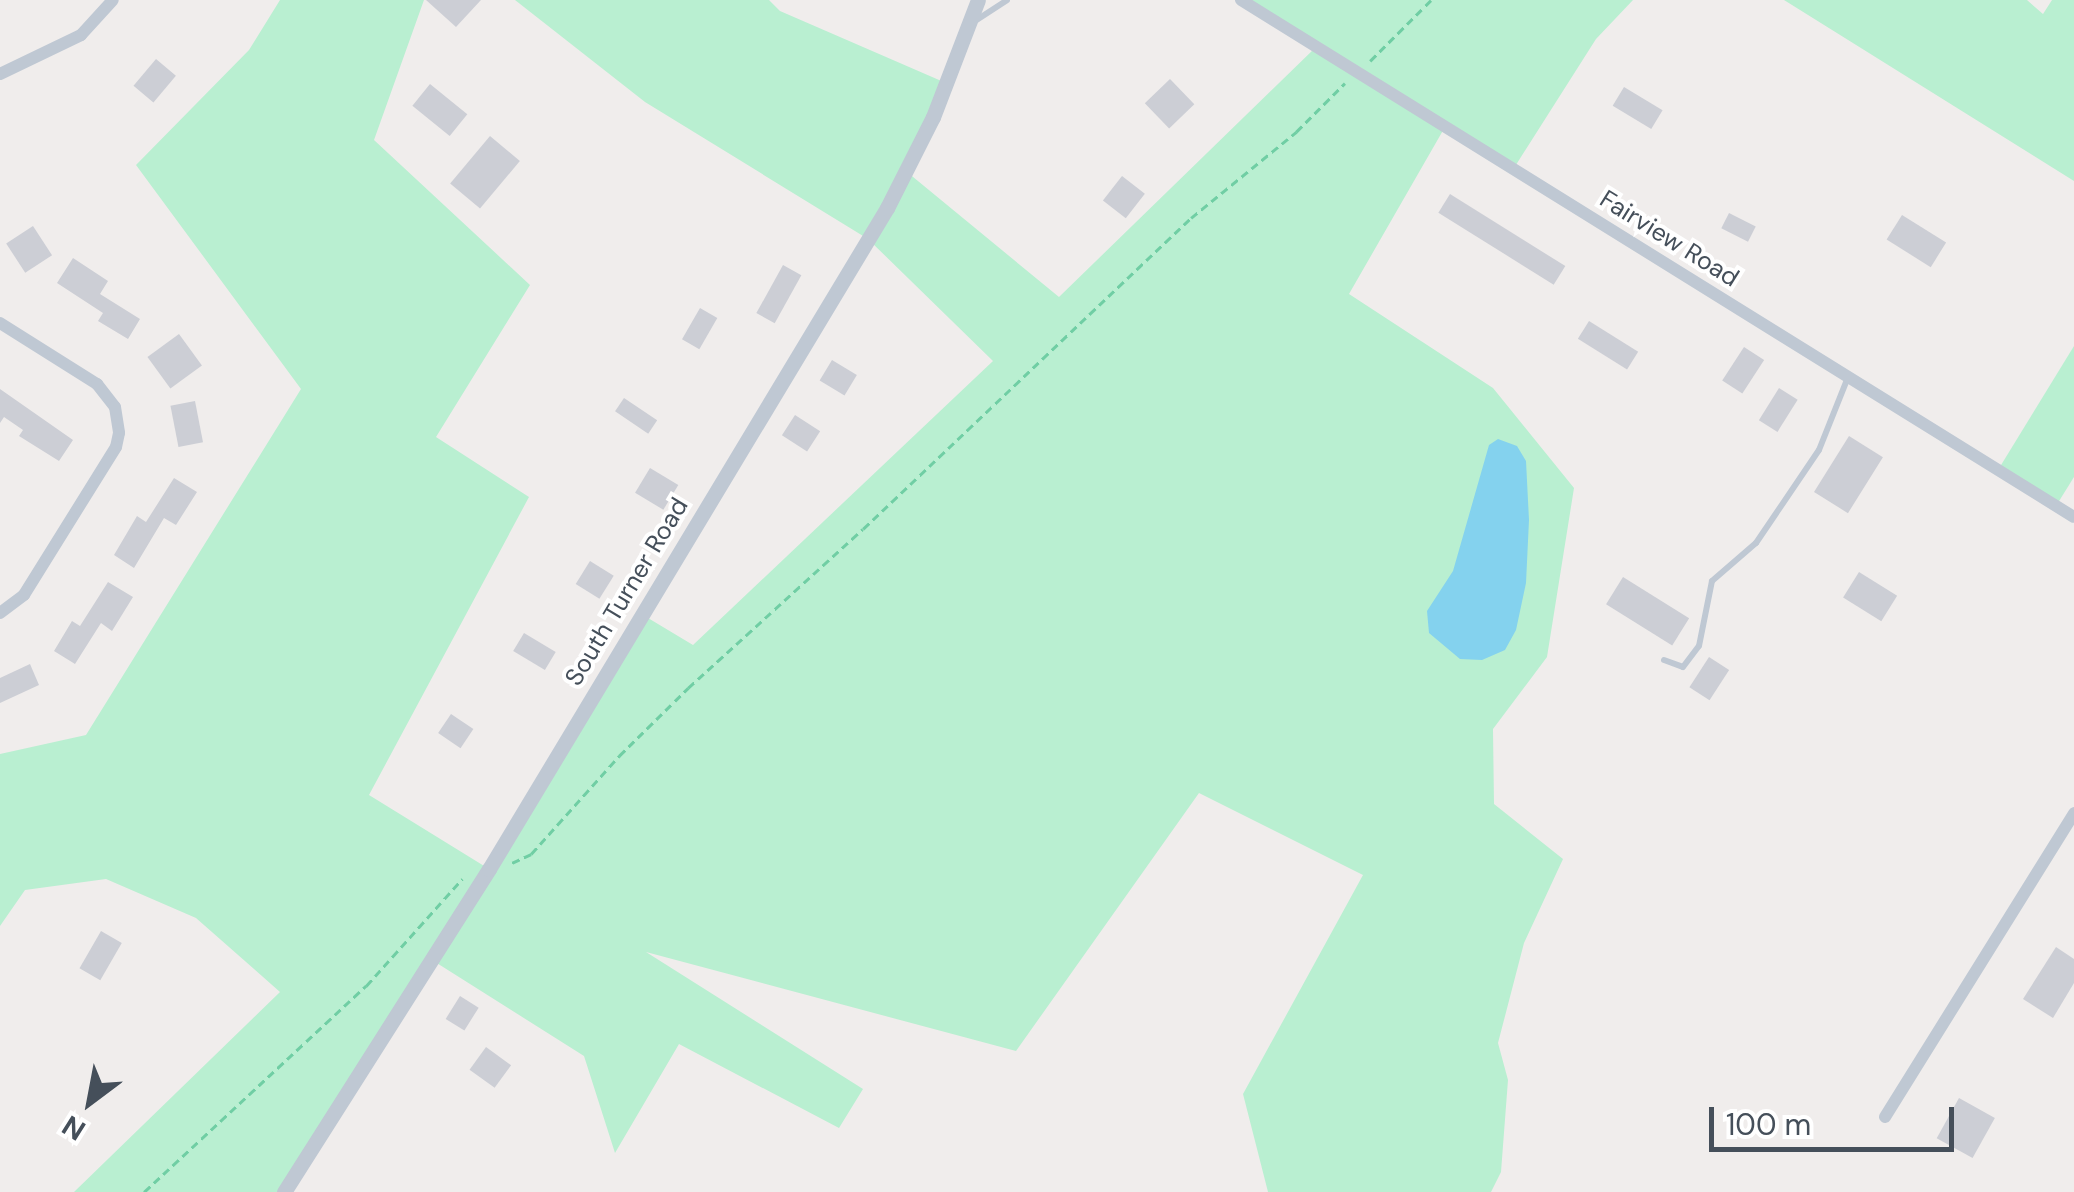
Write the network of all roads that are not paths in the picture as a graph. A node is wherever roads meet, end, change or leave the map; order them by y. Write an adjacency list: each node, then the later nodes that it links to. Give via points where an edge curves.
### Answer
1 (113, 0): 6 (street, via 81,35)
2 (978, 0): 5 (street, South Turner Road)
3 (1007, 0): 5 (lane)
4 (1240, 0): 8 (street, Fairview Road)
5 (970, 24): 14 (street, South Turner Road, via 887,208 489,869)
6 (0, 74)
7 (0, 322): 10 (street, via 97,384 115,407 119,433 24,596)
8 (1848, 376): 9 (street, Fairview Road); 11 (lane, via 1818,450 1756,543 1712,581 1699,646 1683,667)
9 (2074, 517)
10 (0, 614)
11 (1664, 660)
12 (2074, 814): 13 (street)
13 (1885, 1117)
14 (284, 1192)

